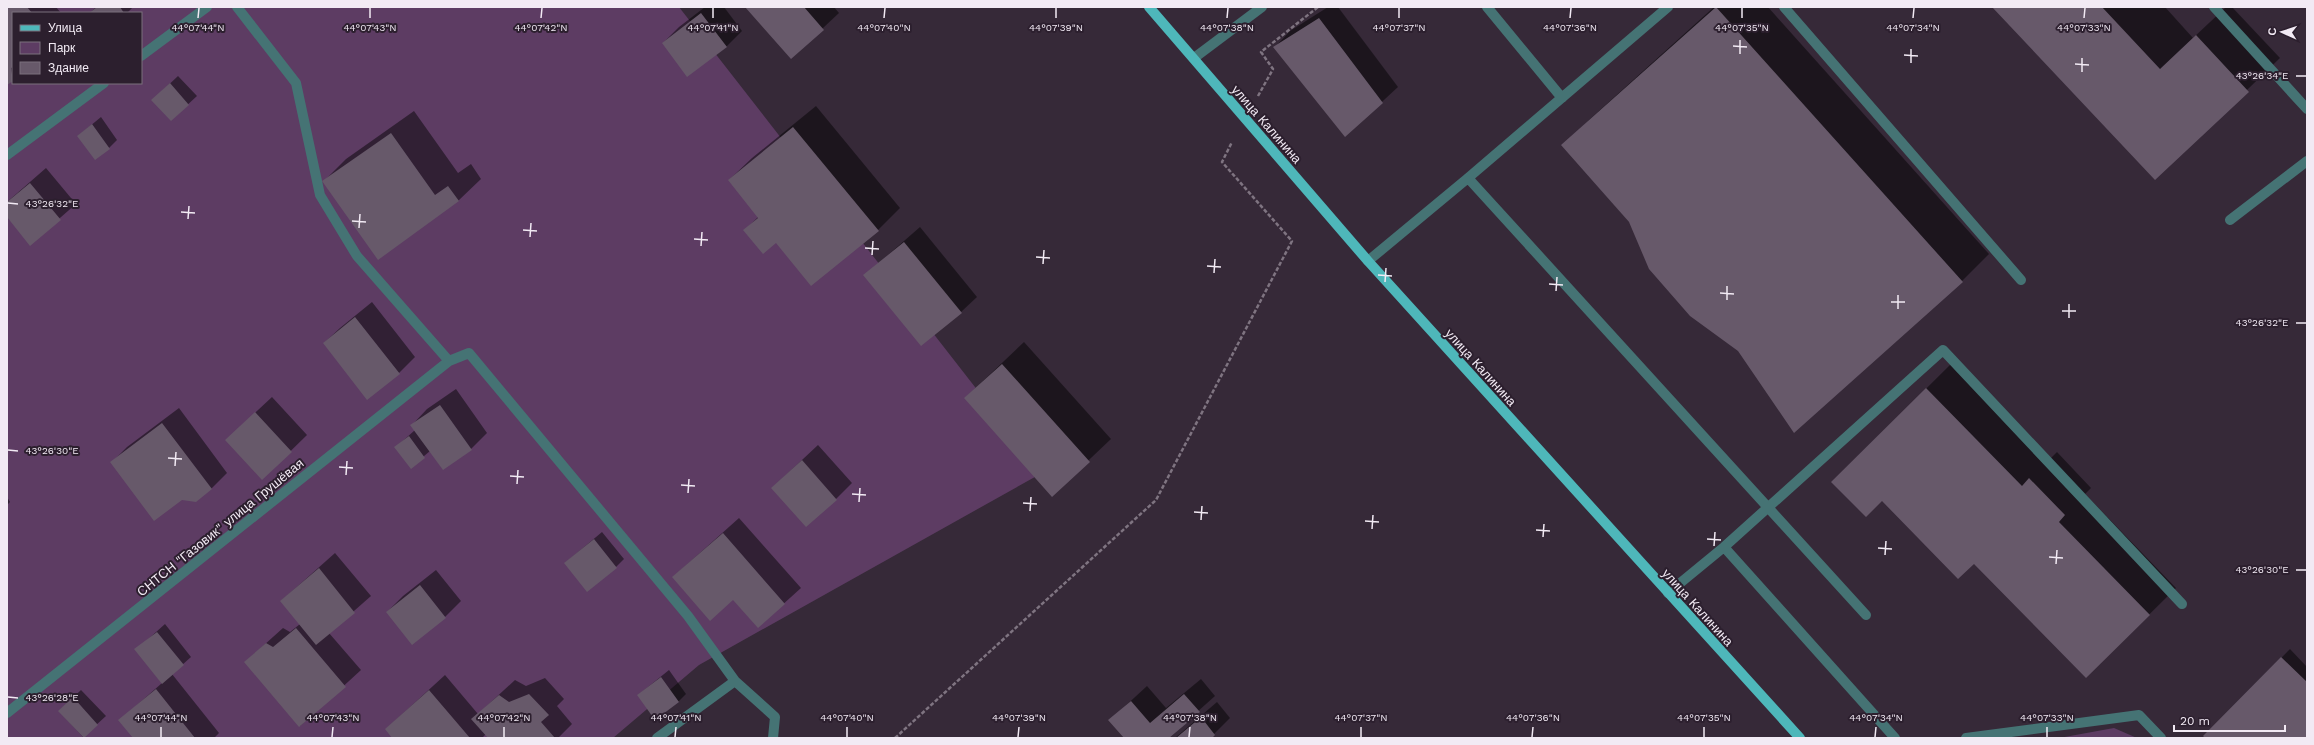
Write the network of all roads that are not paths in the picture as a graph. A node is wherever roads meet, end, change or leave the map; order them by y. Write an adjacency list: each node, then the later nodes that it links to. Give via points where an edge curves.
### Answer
1 (207, 7): 9 (street)
2 (237, 7): 20 (street, via 296,83 320,195 358,256)
3 (1149, 7): 10 (main road, улица Калинина)
4 (1262, 7): 10 (street)
5 (1487, 7): 12 (street)
6 (1668, 7): 12 (street)
7 (1784, 7): 19 (street)
8 (2214, 7): 13 (street)
9 (142, 55)
10 (1194, 58): 18 (main road, улица Калинина)
11 (103, 84): 14 (street)
12 (1562, 98): 16 (street)
13 (2307, 109)
14 (7, 155)
15 (2307, 161): 17 (street)
16 (1468, 178): 18 (street); 21 (street)
17 (2230, 220)
18 (1368, 261): 23 (main road, улица Калинина)
19 (2021, 280)
20 (449, 361): 26 (street, СНТСН "Газовик" улица Грушёвая, via 469,353 688,616); 27 (street, СНТСН "Газовик" улица Грушёвая)
21 (1768, 508): 22 (street); 24 (street, via 1943,350); 25 (street)
22 (1724, 547): 23 (street); 31 (street)
23 (1668, 593): 30 (main road, улица Калинина)
24 (2182, 604)
25 (1866, 615)
26 (735, 681): 28 (street); 29 (street, via 775,717)
27 (7, 713)
28 (657, 738)
29 (773, 738)
30 (1800, 738)
31 (1895, 738)
32 (1966, 738): 33 (street, via 2140,715)
33 (2161, 738)

